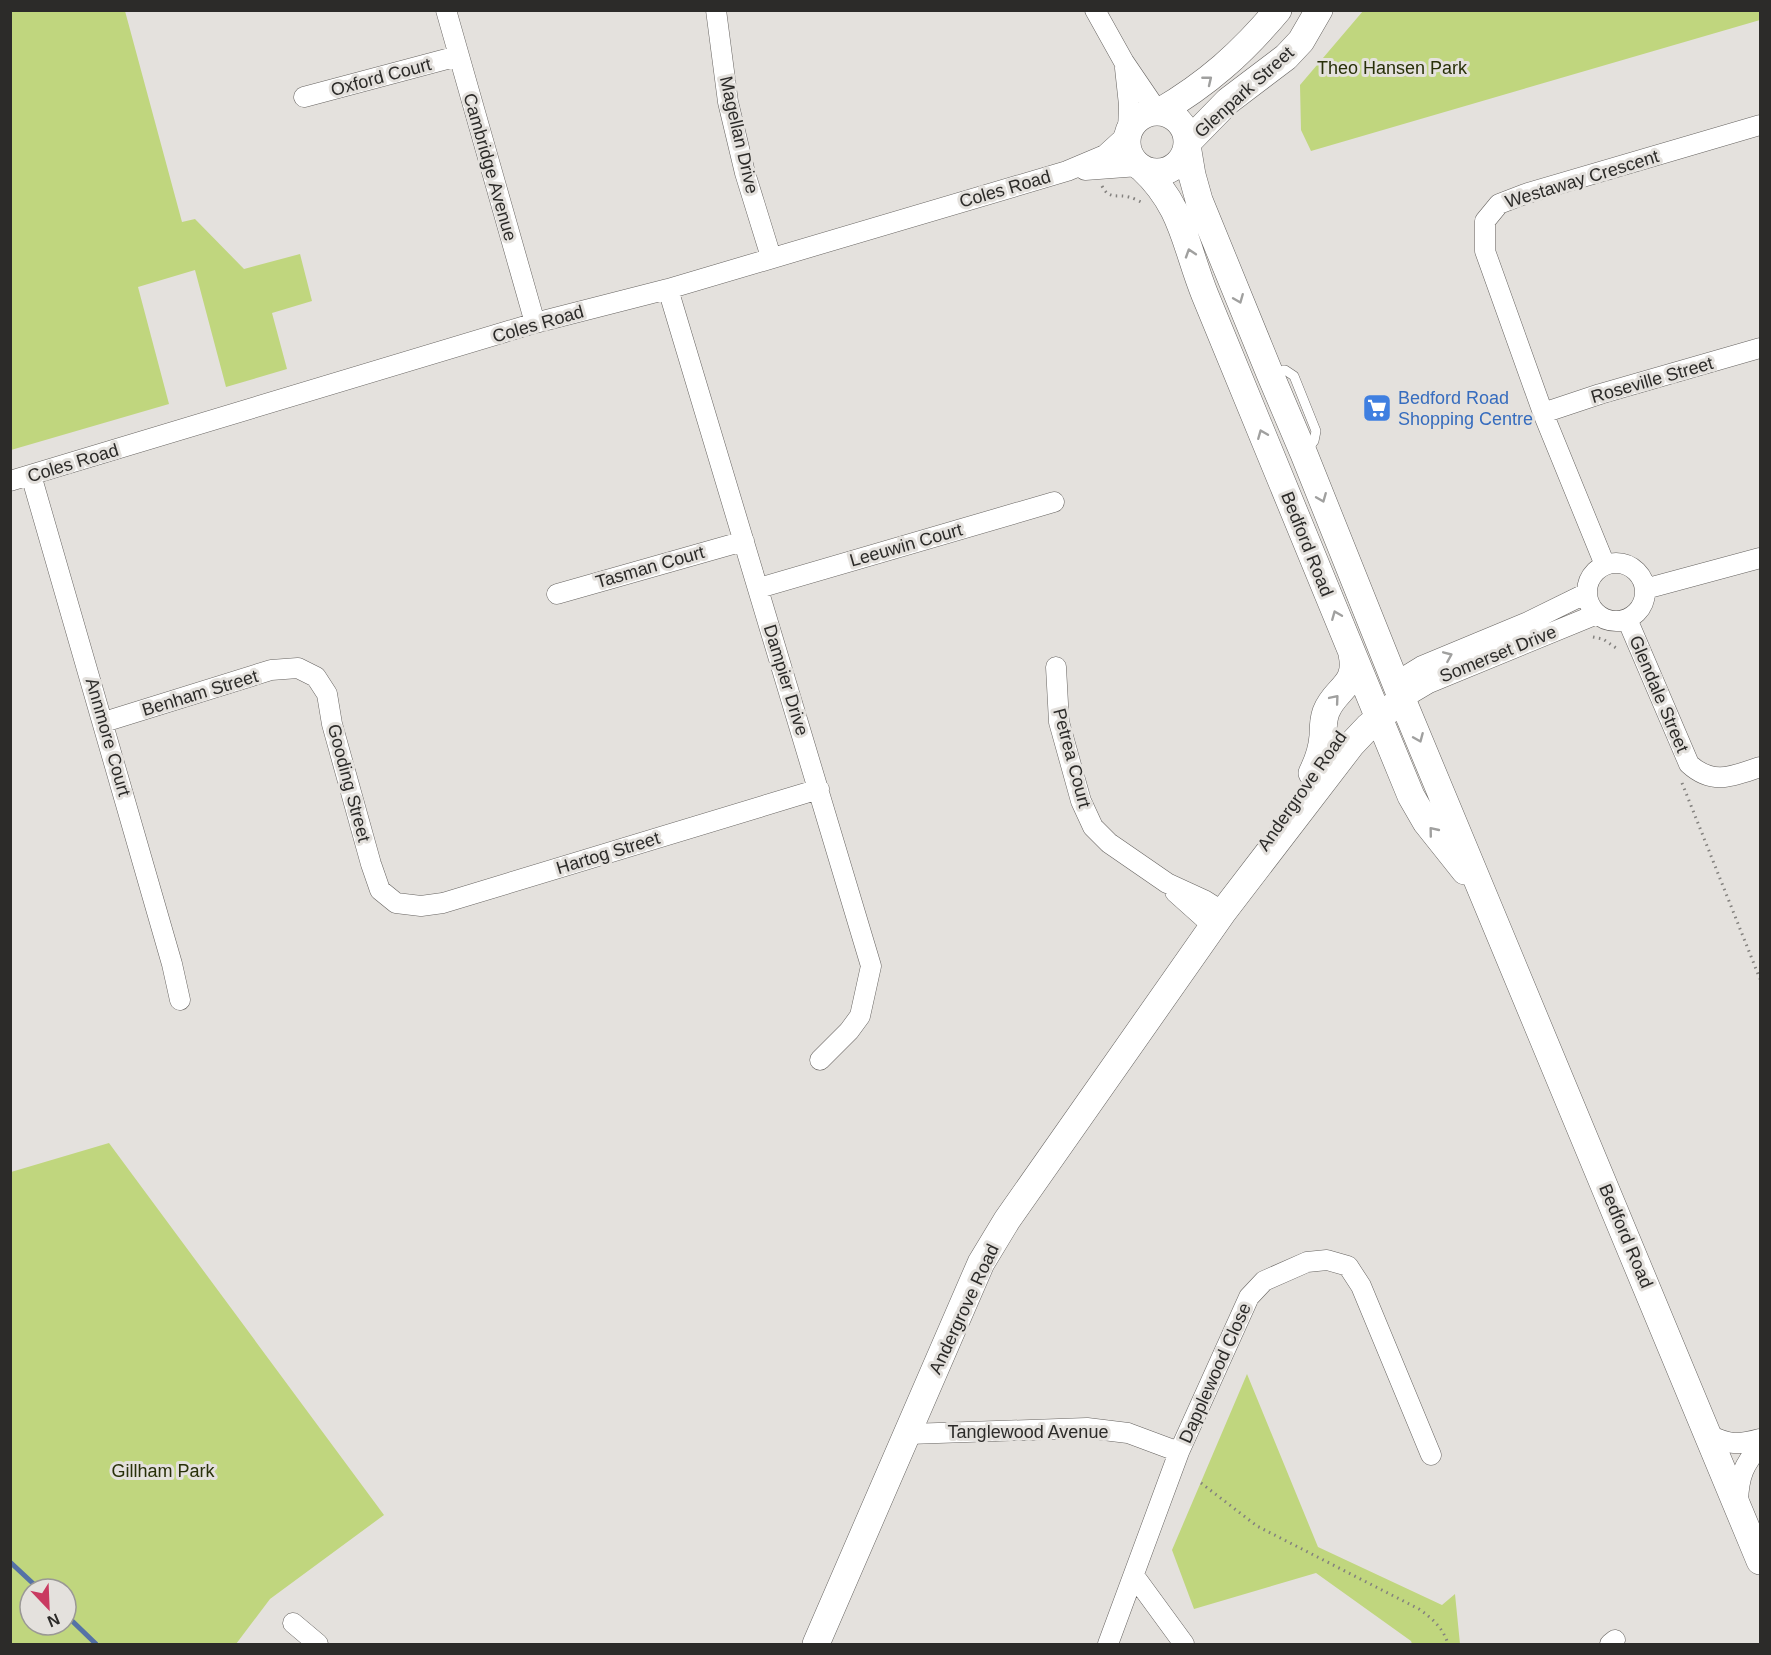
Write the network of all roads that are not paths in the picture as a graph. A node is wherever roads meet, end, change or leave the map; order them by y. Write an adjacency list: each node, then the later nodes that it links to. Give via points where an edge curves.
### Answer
1 (446, 10): 6 (street, Cambridge Avenue)
2 (716, 10): 15 (street, Magellan Drive, via 728,102)
3 (1095, 10): 7 (street)
4 (1278, 10): 9 (street, Glenpark Street, one-way to 4, via 1219,72)
5 (1319, 10): 12 (street, Glenpark Street, via 1301,41 1286,57 1228,101)
6 (458, 56): 8 (street, Oxford Court); 17 (street, Cambridge Avenue)
7 (1124, 62): 9 (street); 11 (street)
8 (304, 97)
9 (1159, 112): 11 (street, via 1141,117); 12 (street, via 1179,122)
10 (1761, 124): 19 (street, Westaway Crescent, via 1525,194 1498,204 1485,221 1485,251)
11 (1128, 133): 13 (street, via 1129,152); 14 (street, Coles Road, via 1105,155)
12 (1187, 144): 13 (street, via 1183,157 1170,170 1157,172); 35 (street, Bedford Road, one-way to 35, via 1199,200)
13 (1140, 167): 14 (street, Coles Road); 32 (street, Bedford Road, one-way to 13, via 1200,282 1176,211 1158,184)
14 (1067, 171): 15 (street, Coles Road)
15 (771, 257): 16 (street, Coles Road)
16 (668, 289): 17 (street, Coles Road); 23 (street, Dampier Drive)
17 (535, 323): 20 (street, Coles Road)
18 (1761, 348): 19 (street, Roseville Street)
19 (1543, 413): 25 (street, Westaway Crescent)
20 (32, 475): 21 (street, Coles Road); 37 (street, Annmore Court)
21 (10, 481)
22 (1054, 502): 26 (street, Leeuwin Court)
23 (744, 541): 26 (street, Dampier Drive); 29 (street, Tasman Court)
24 (1761, 558): 27 (street)
25 (1605, 565): 27 (street, via 1631,567); 28 (street, via 1589,581)
26 (759, 588): 40 (street, Dampier Drive)
27 (1645, 589): 31 (street, via 1641,607)
28 (1587, 593): 30 (street); 35 (street, Somerset Drive, one-way to 28, via 1415,670)
29 (557, 594)
30 (1597, 614): 31 (street, via 1611,621); 35 (street, Somerset Drive, via 1429,683)
31 (1627, 619): 38 (street, Glendale Street, via 1689,765 1715,778)
32 (1352, 654): 36 (street, Bedford Road); 39 (street, one-way to 32, via 1320,755 1325,713 1353,673)
33 (1056, 667): 43 (street, Petrea Court, via 1057,716 1088,818 1103,838 1167,883 1196,912)
34 (298, 668): 37 (street, Benham Street, via 271,670); 41 (street, Gooding Street, via 316,677 327,694 371,864 381,890)
35 (1399, 690): 36 (street, Andergrove Road); 42 (street, Bedford Road, one-way to 42)
36 (1375, 710): 39 (street, Andergrove Road, via 1344,730); 42 (street, Bedford Road, one-way to 36, via 1420,813); 43 (street, Andergrove Road)
37 (104, 722): 44 (street, Annmore Court)
38 (1761, 767)
39 (1312, 773): 43 (street, Andergrove Road, via 1269,833)
40 (819, 789): 41 (street, Hartog Street, via 443,903); 45 (street, Dampier Drive, via 871,966 860,1016)
41 (396, 903)
42 (1491, 912): 47 (street, Bedford Road)
43 (1218, 919): 46 (street, Andergrove Road, via 981,1263)
44 (180, 1000)
45 (820, 1060)
46 (909, 1434): 50 (street, Tanglewood Avenue, via 1087,1428 1128,1433); 57 (street, Andergrove Road)
47 (1709, 1434): 48 (street, via 1725,1443); 52 (street, Bedford Road)
48 (1761, 1439)
49 (1761, 1445): 52 (street, via 1747,1461 1739,1479)
50 (1179, 1452): 51 (street, Dapplewood Close, via 1249,1297 1263,1281 1307,1262 1327,1260 1348,1266 1361,1286); 54 (street, Dapplewood Close)
51 (1431, 1455)
52 (1737, 1505): 53 (street, Bedford Road)
53 (1761, 1562)
54 (1135, 1577): 58 (street, Dapplewood Close); 59 (street)
55 (293, 1623): 56 (street)
56 (318, 1644)
57 (816, 1644)
58 (1108, 1644)
59 (1184, 1644)

